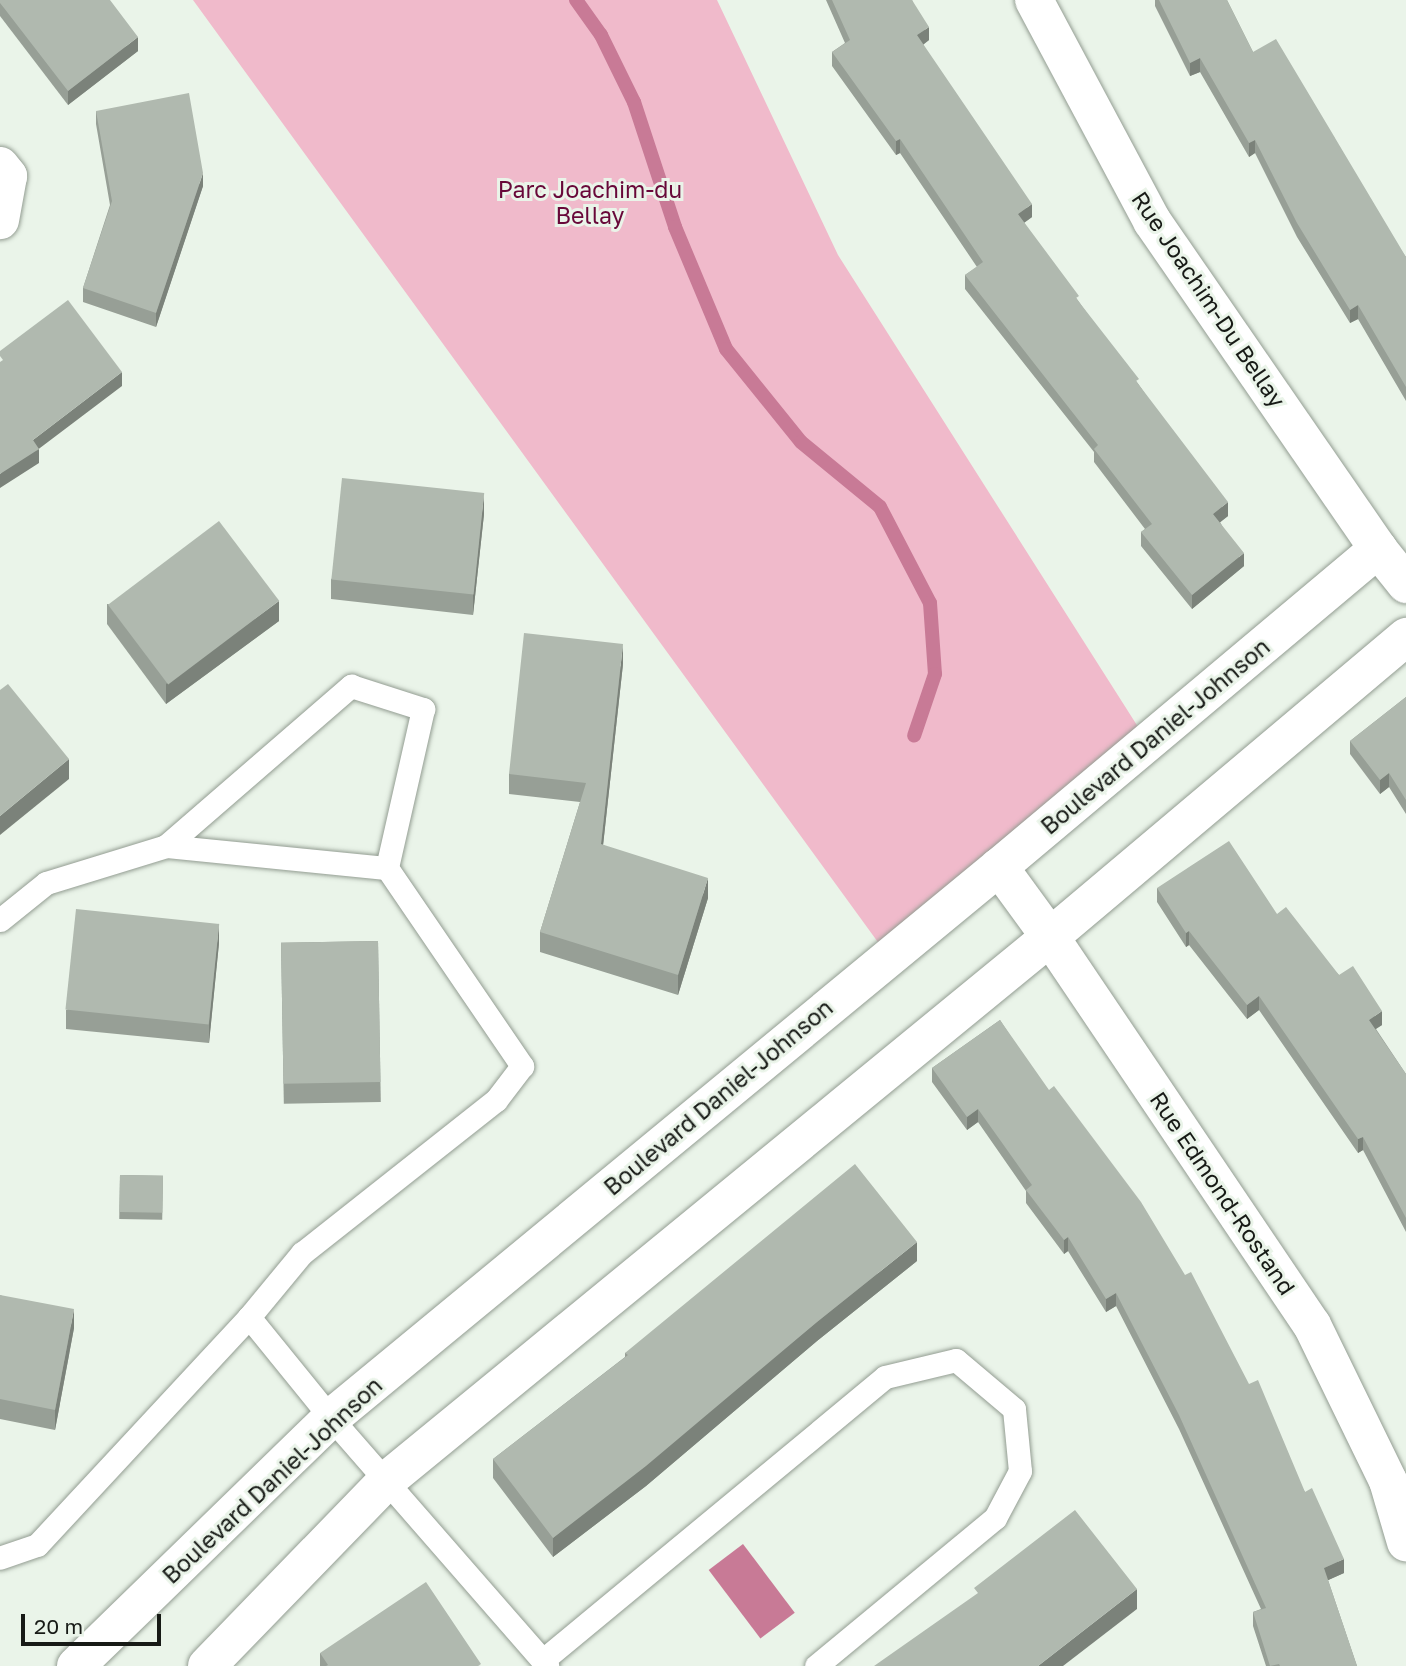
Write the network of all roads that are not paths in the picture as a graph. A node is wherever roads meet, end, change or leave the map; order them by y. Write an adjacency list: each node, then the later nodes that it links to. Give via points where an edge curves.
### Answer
1 (1034, 0): 4 (street, Rue Joachim-Du Bellay, via 1152,221)
2 (0, 166): 3 (street, via 8,176)
3 (0, 220)
4 (1378, 549): 5 (street, Rue Joachim-Du Bellay); 8 (street, Boulevard Daniel-Johnson)
5 (1406, 583)
6 (1406, 637): 11 (street)
7 (166, 846): 9 (lane); 9 (lane, via 351,686 423,709); 10 (lane, via 46,883)
8 (999, 867): 11 (street, Rue Edmond-Rostand); 13 (street, Boulevard Daniel-Johnson)
9 (387, 868): 12 (lane, via 522,1066 496,1100 302,1253)
10 (0, 920)
11 (1051, 937): 14 (street); 15 (street, Rue Edmond-Rostand, via 1312,1325 1388,1481)
12 (249, 1317): 13 (lane); 16 (lane, via 37,1545)
13 (331, 1418): 14 (lane); 18 (street, Boulevard Daniel-Johnson)
14 (386, 1481): 17 (lane); 19 (street)
15 (1406, 1542)
16 (0, 1558)
17 (545, 1663): 20 (lane, via 885,1377 956,1360 1014,1409 1020,1471 995,1518)
18 (76, 1666)
19 (207, 1666)
20 (816, 1666)

